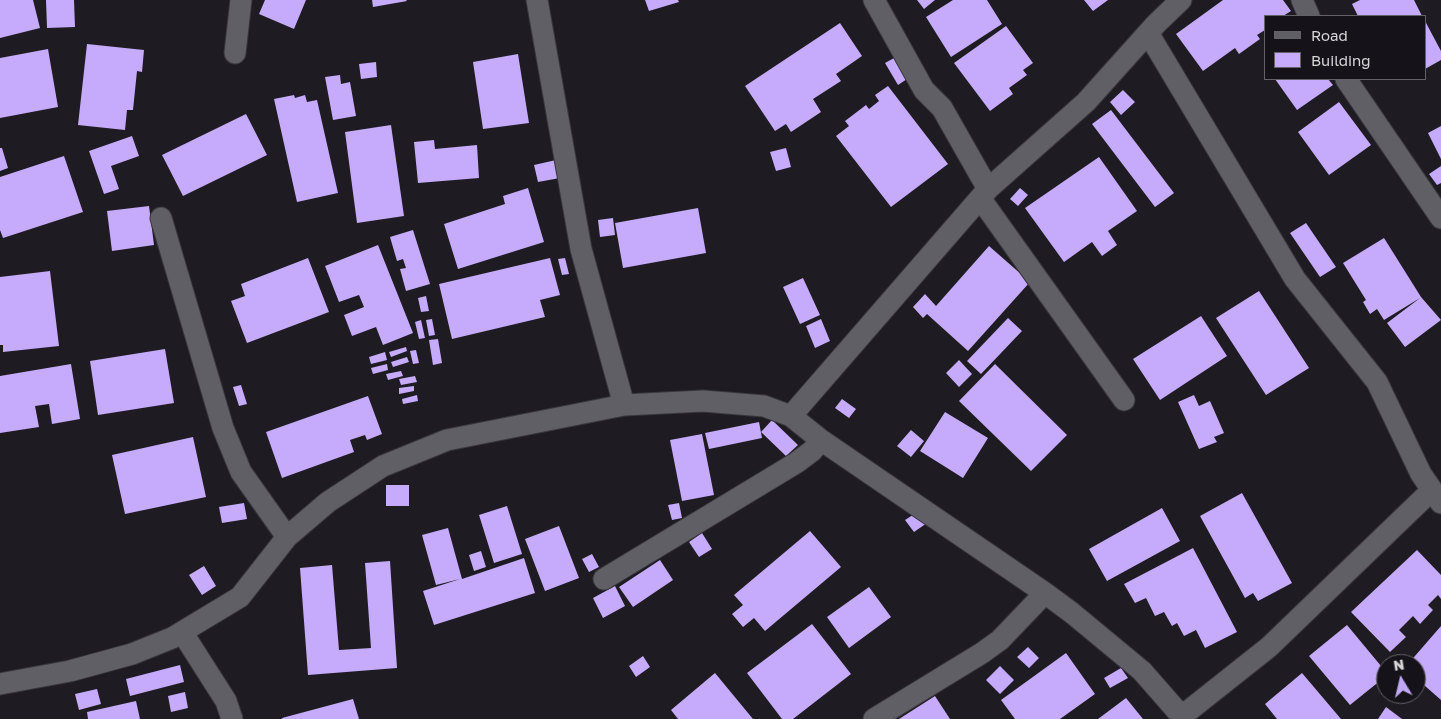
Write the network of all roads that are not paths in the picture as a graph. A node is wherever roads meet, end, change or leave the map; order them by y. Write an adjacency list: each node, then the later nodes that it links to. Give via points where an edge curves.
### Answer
1 (240, 0): 8 (street)
2 (537, 0): 14 (street, via 581,249)
3 (874, 0): 10 (street, via 924,90 942,108)
4 (1181, 0): 7 (street)
5 (1302, 0): 6 (street)
6 (1309, 15)
7 (1148, 33): 10 (street, via 1086,102); 17 (street, via 1294,279 1377,382 1421,474)
8 (235, 53)
9 (1347, 80): 12 (street)
10 (984, 193): 13 (street); 15 (street)
11 (161, 218): 18 (street, via 223,428 241,472)
12 (1441, 218)
13 (1124, 400)
14 (624, 405): 15 (street, via 703,401 764,406); 18 (street, via 447,440 383,466 328,502)
15 (791, 416): 16 (street)
16 (821, 440): 19 (street, via 796,463); 20 (street)
17 (1436, 496): 23 (street, via 1270,647)
18 (287, 537): 21 (street, via 240,597)
19 (604, 579)
20 (1045, 593): 23 (street, via 1142,671); 25 (street, via 1000,640)
21 (182, 632): 22 (street, via 123,656 70,671); 24 (street, via 226,702)
22 (0, 684)
23 (1183, 717)
24 (232, 719)
25 (874, 719)

